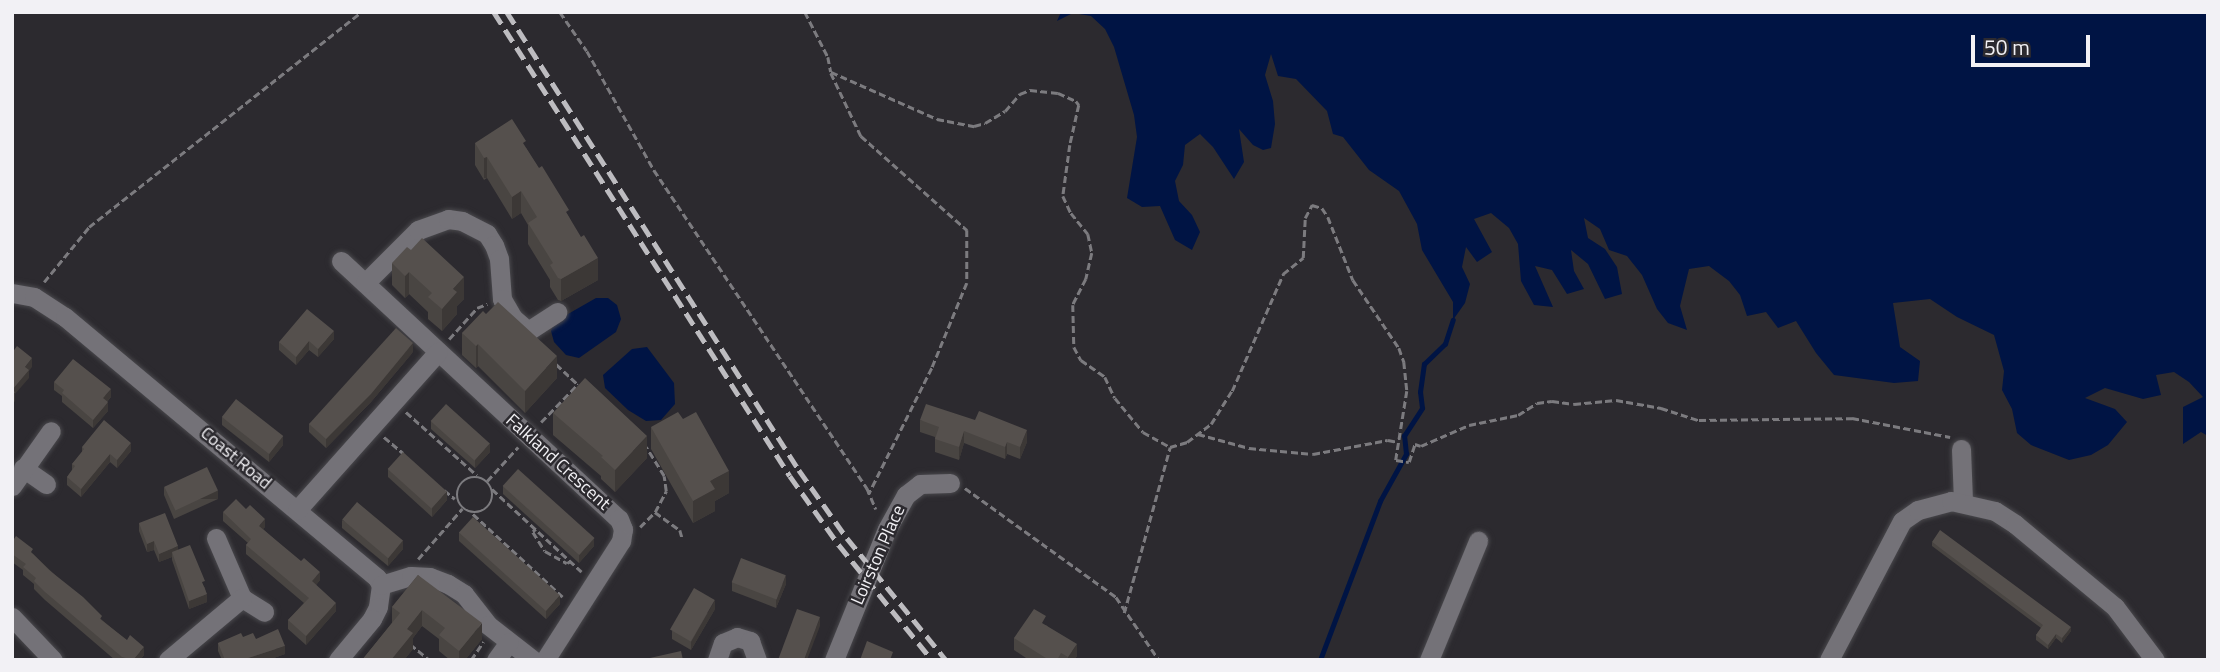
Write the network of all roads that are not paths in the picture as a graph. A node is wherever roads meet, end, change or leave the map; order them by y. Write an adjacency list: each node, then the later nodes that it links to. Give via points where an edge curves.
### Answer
1 (341, 261): 2 (street, Falkland Crescent)
2 (365, 283): 5 (street, via 418,230 448,219 474,225 487,234 499,259 502,299); 6 (street, Falkland Crescent)
3 (12, 293): 15 (street, Coast Road, via 34,297 65,317)
4 (557, 312): 5 (street)
5 (528, 331): 7 (street)
6 (438, 352): 15 (street); 28 (street, Falkland Crescent, via 612,511 623,529 621,541)
7 (550, 353)
8 (51, 431): 10 (street)
9 (1961, 449): 14 (street)
10 (23, 468): 12 (street); 13 (street)
11 (950, 483): 31 (street, Loirston Place, via 920,484 906,495 886,532)
12 (46, 484)
13 (12, 486)
14 (1963, 502): 33 (street, via 1934,504 1902,521); 34 (street, via 1995,511 2075,572 2116,607)
15 (297, 510): 18 (street, Coast Road, via 366,565)
16 (216, 538): 19 (street)
17 (1478, 541): 32 (street)
18 (381, 585): 22 (street, via 411,576 448,584 464,594 488,625); 25 (street, via 372,619)
19 (242, 598): 20 (street); 24 (street)
20 (264, 612)
21 (12, 617): 23 (street)
22 (509, 642): 26 (street); 27 (street)
23 (47, 657)
24 (168, 660)
25 (338, 660)
26 (496, 660)
27 (533, 660)
28 (545, 660)
29 (717, 660): 30 (street, via 723,643 737,637 750,641)
30 (757, 660)
31 (834, 660)
32 (1429, 660)
33 (1829, 660)
34 (2155, 660)

